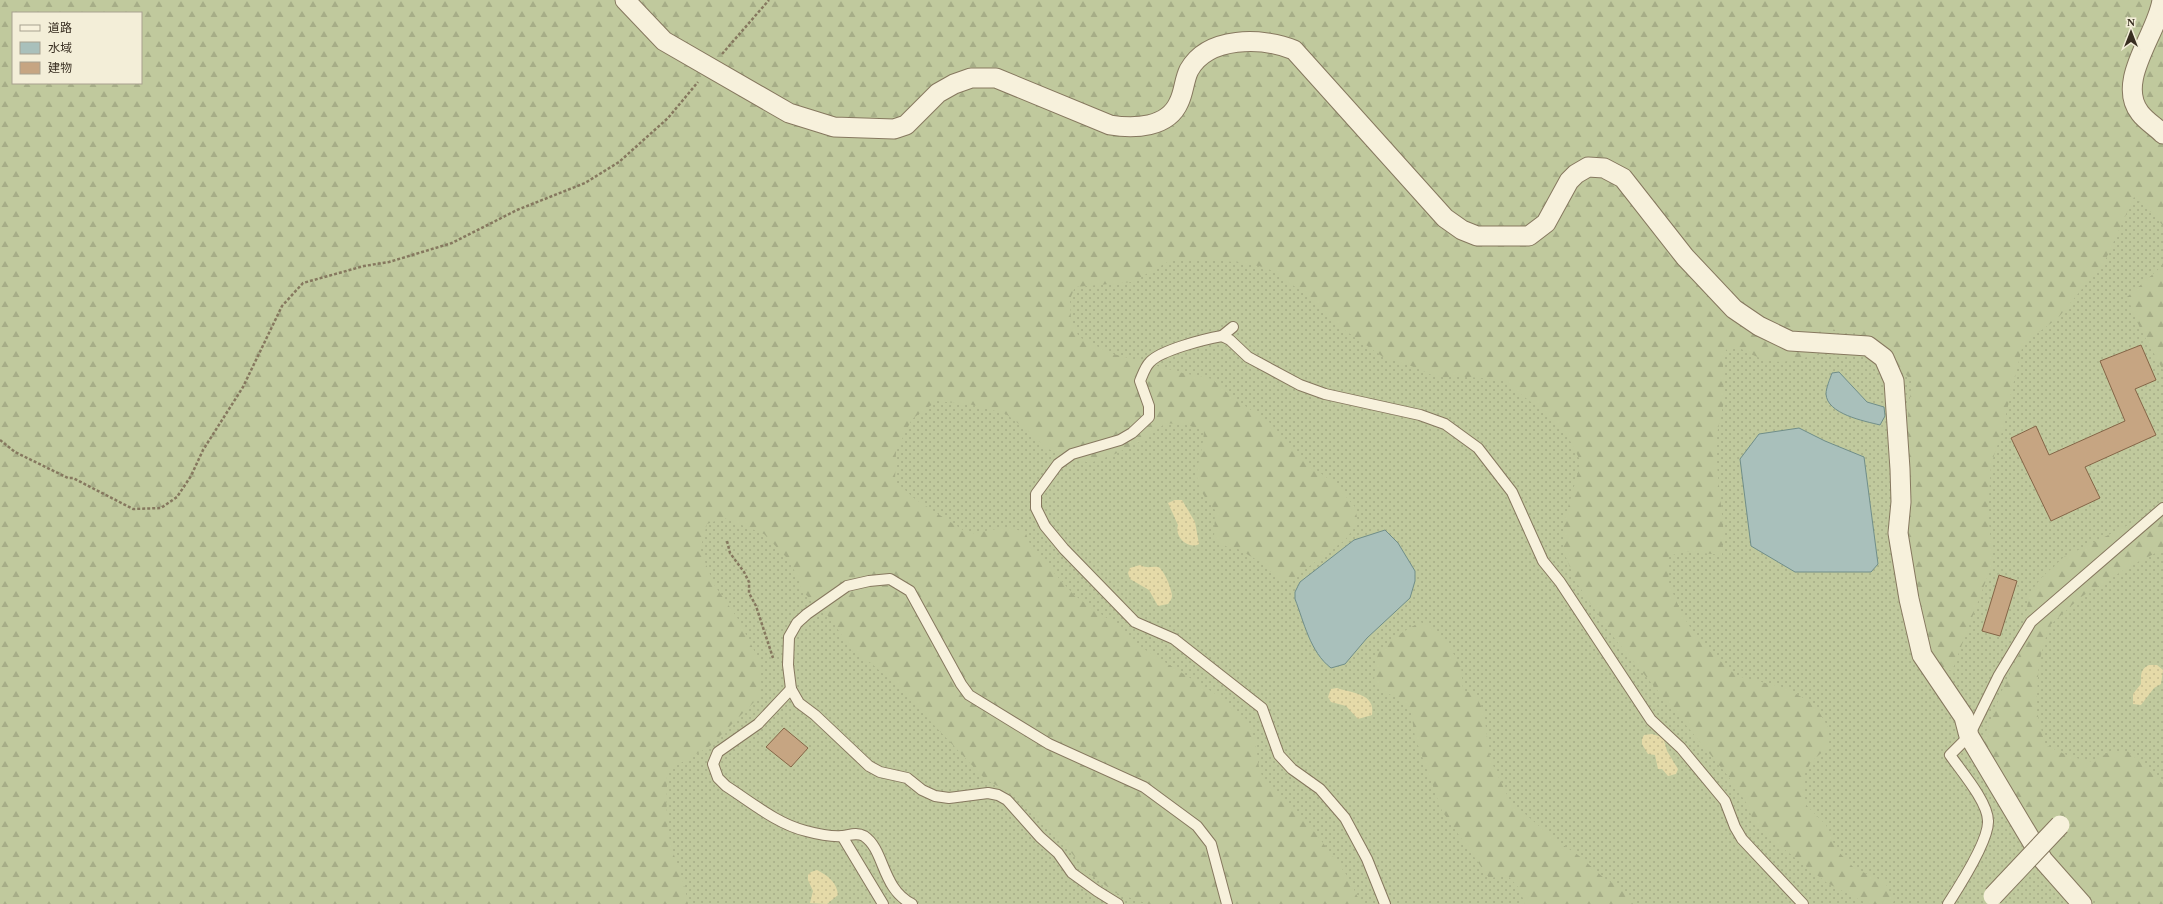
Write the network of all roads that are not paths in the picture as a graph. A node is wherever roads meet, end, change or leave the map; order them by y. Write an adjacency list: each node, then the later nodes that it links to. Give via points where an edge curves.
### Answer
1 (625, 0): 8 (street, via 664,41 789,113 834,127 879,130 906,125 938,93 954,84 983,76 996,78 1110,125 1124,128 1143,127 1168,117 1180,102 1189,71 1198,57 1231,43 1266,43 1294,50 1445,218 1462,230 1477,236 1529,236 1546,223 1569,181 1588,167 1604,168 1623,178 1685,257 1734,309 1759,326 1790,341 1868,346 1884,358 1894,381 1901,502 1898,533 1912,613 1922,655 1964,717)
2 (2162, 0): 3 (street, via 2160,13 2134,71 2132,97 2140,113)
3 (2163, 134)
4 (1233, 327): 5 (lane)
5 (1222, 336): 16 (lane, via 1174,349 1151,361 1144,369 1140,381 1150,406 1149,417 1120,440 1072,454 1058,464 1036,494 1036,508 1064,549 1135,622 1174,639 1262,708 1279,755 1292,769 1320,789 1345,818 1367,859); 17 (lane, via 1248,357 1300,385 1325,394 1446,424 1478,448 1512,492 1543,561 1560,582 1651,720 1681,748 1725,801 1742,839)
6 (2163, 508): 8 (lane, via 2031,622 1999,675)
7 (791, 689): 10 (lane, via 758,724 718,752 713,764 718,778 726,786 786,824 806,831); 14 (lane, via 799,703 869,766 880,772 907,778 935,796 949,798 988,793 1007,800 1058,853 1072,872); 15 (lane, via 788,665 790,637 797,623 847,586 890,579 910,591 969,695 1049,744 1144,786 1197,826 1211,844)
8 (1969, 736): 18 (lane, via 1950,755 1980,799 1988,821 1984,840); 19 (street, via 2043,860)
9 (2060, 825): 11 (street, bridge)
10 (842, 836): 12 (lane); 13 (lane, via 863,835 872,844 892,886 903,899)
11 (1991, 901)
12 (883, 904)
13 (912, 904)
14 (1118, 904)
15 (1227, 904)
16 (1385, 904)
17 (1803, 904)
18 (1948, 904)
19 (2082, 904)

